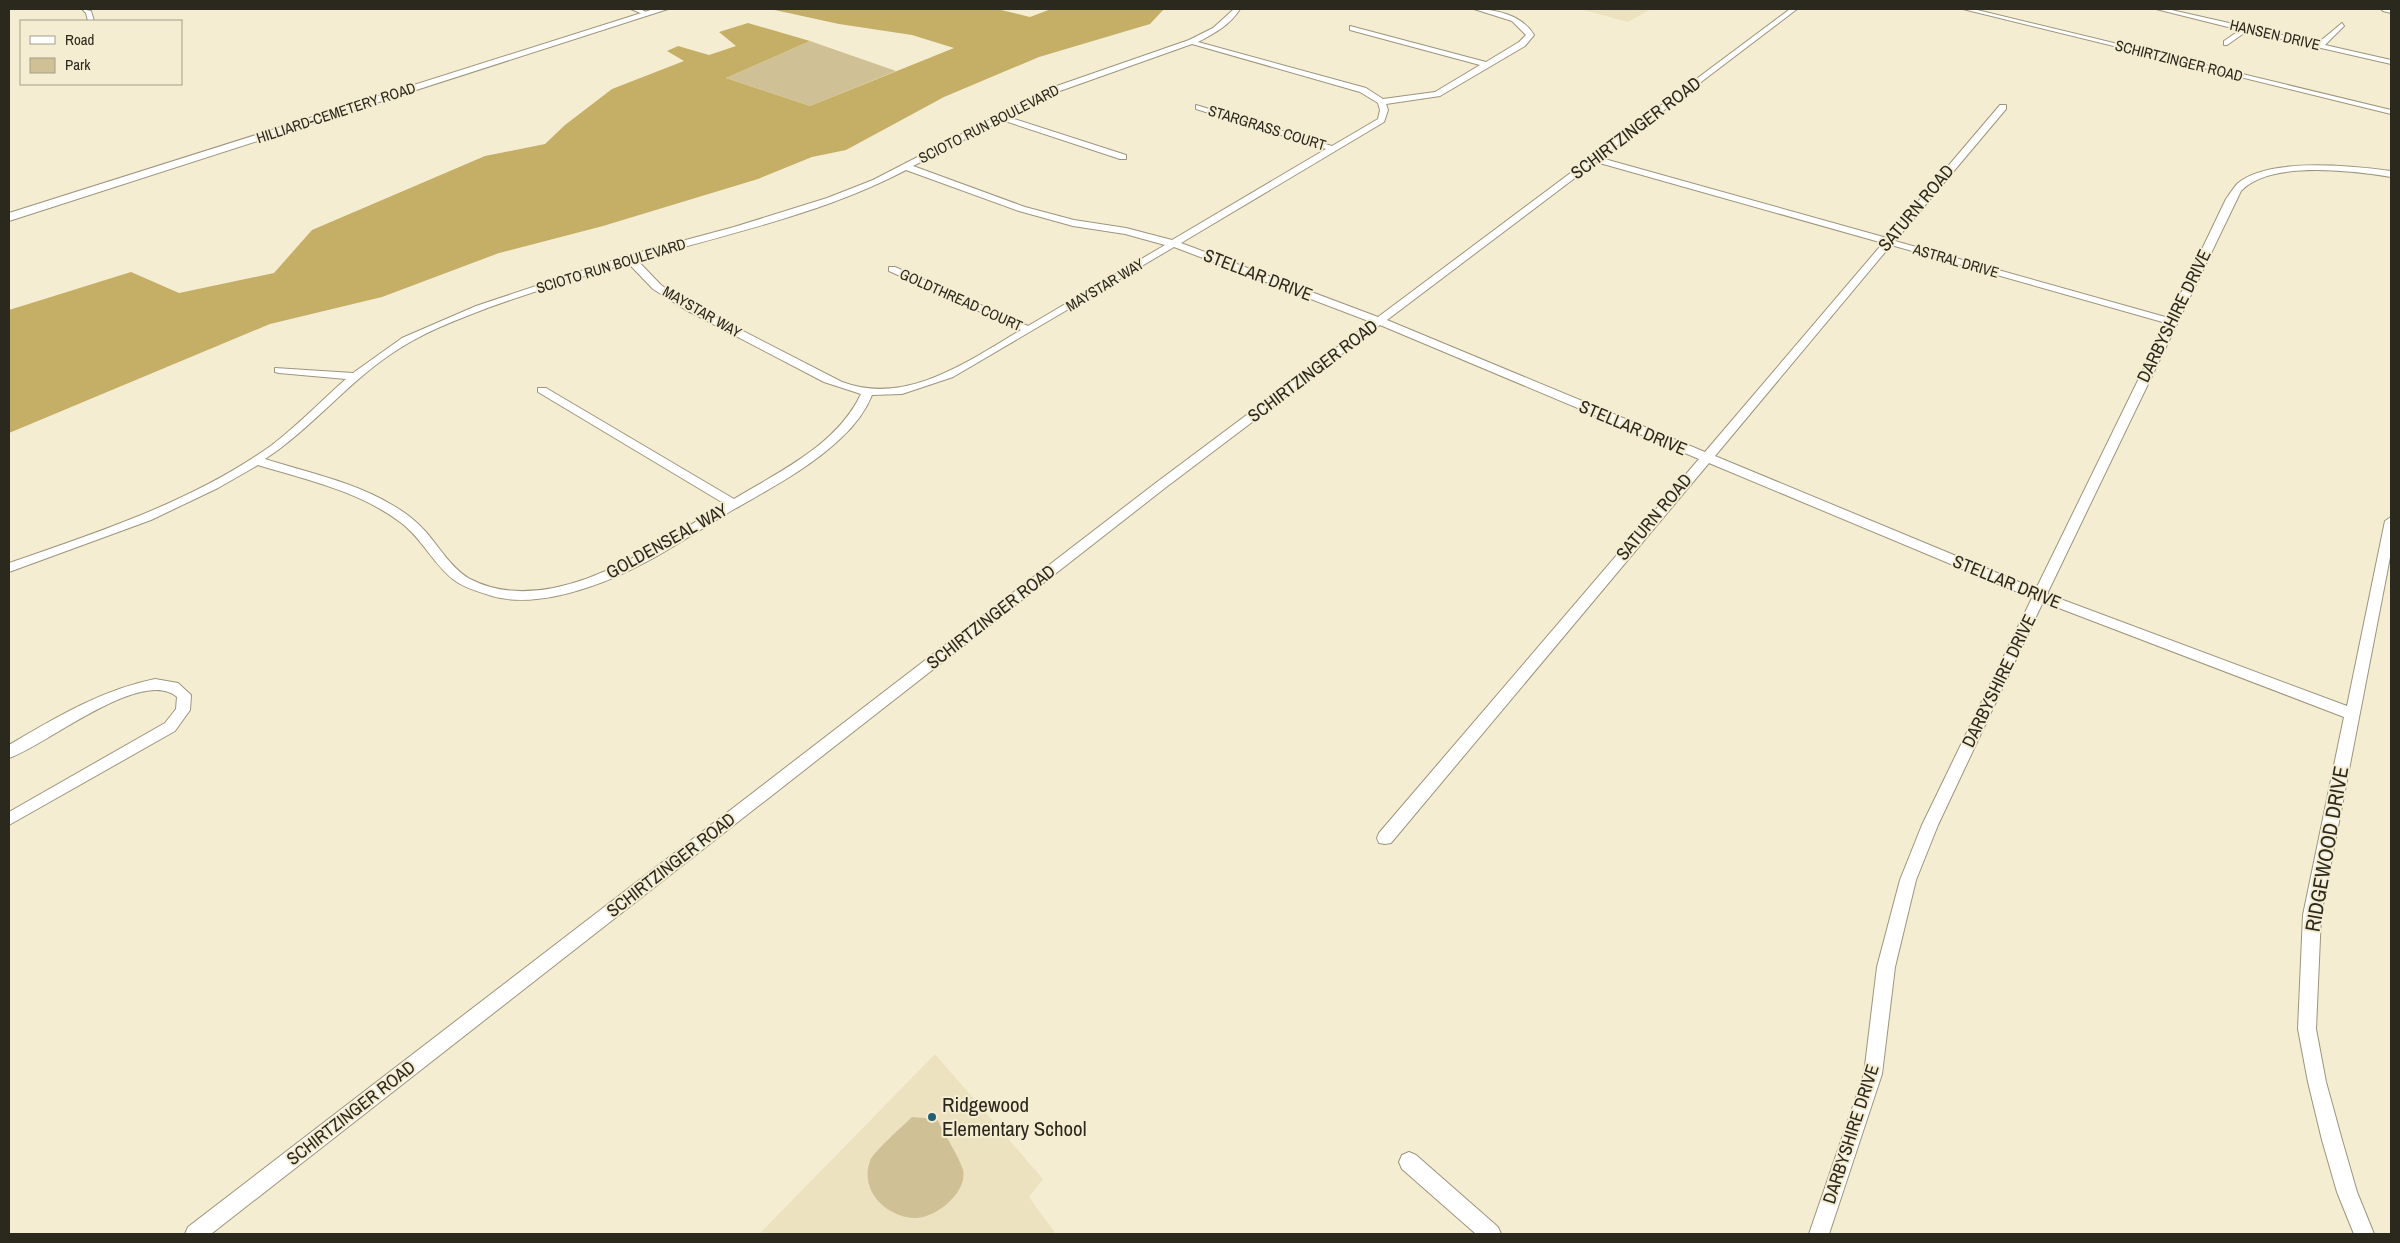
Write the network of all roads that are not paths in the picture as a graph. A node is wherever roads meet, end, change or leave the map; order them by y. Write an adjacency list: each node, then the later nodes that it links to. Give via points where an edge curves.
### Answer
1 (85, 9): 13 (street)
2 (634, 9): 12 (street)
3 (663, 9): 12 (main road, HILLIARD-CEMETERY ROAD)
4 (1237, 9): 17 (street, SCIOTO RUN BOULEVARD, via 1216,30)
5 (1477, 9): 21 (street, via 1521,24 1530,34 1522,44)
6 (1794, 9): 29 (street, SCHIRTZINGER ROAD)
7 (1966, 9): 25 (street, SCHIRTZINGER ROAD)
8 (2159, 9): 10 (street, HANSEN DRIVE)
9 (2386, 9): 11 (main road)
10 (2169, 10): 16 (street, HANSEN DRIVE)
11 (2391, 10)
12 (647, 14): 32 (main road, HILLIARD-CEMETERY ROAD)
13 (91, 20)
14 (2342, 26): 19 (street)
15 (1353, 28): 21 (street)
16 (2246, 29): 18 (street); 19 (street, HANSEN DRIVE)
17 (1192, 42): 22 (street, via 1356,88); 26 (street, SCIOTO RUN BOULEVARD, via 1054,90)
18 (2227, 43)
19 (2320, 45): 20 (street, HANSEN DRIVE)
20 (2391, 62)
21 (1486, 65): 22 (street, via 1437,94)
22 (1382, 102): 27 (street, MAYSTAR WAY, via 1385,111 1381,120)
23 (1200, 107): 27 (street, STARGRASS COURT)
24 (2003, 107): 33 (street, SATURN ROAD)
25 (2391, 112)
26 (1000, 117): 28 (street); 30 (street, SCIOTO RUN BOULEVARD)
27 (1334, 149): 34 (street, MAYSTAR WAY)
28 (1123, 157)
29 (1596, 159): 33 (street, ASTRAL DRIVE); 37 (street, SCHIRTZINGER ROAD)
30 (906, 167): 34 (street, STELLAR DRIVE, via 1030,211 1073,223 1126,230); 35 (street, SCIOTO RUN BOULEVARD, via 850,193 775,219)
31 (2391, 174): 38 (street, DARBYSHIRE DRIVE, via 2298,169 2266,174 2242,185 2230,199)
32 (9, 217)
33 (1888, 241): 38 (street, ASTRAL DRIVE); 44 (street, SATURN ROAD)
34 (1174, 244): 37 (street, STELLAR DRIVE); 39 (street, MAYSTAR WAY)
35 (629, 258): 41 (street, SCIOTO RUN BOULEVARD, via 473,310 405,340); 43 (street, MAYSTAR WAY, via 658,287 694,311 833,381)
36 (892, 269): 39 (street, GOLDTHREAD COURT)
37 (1379, 321): 44 (street, STELLAR DRIVE); 55 (street, SCHIRTZINGER ROAD, via 950,648)
38 (2172, 322): 49 (street, DARBYSHIRE DRIVE)
39 (1029, 330): 43 (street, MAYSTAR WAY, via 945,378 910,389)
40 (279, 370): 41 (street)
41 (353, 376): 45 (street, SCIOTO RUN BOULEVARD, via 302,426)
42 (542, 390): 46 (street)
43 (868, 392): 46 (street, GOLDENSEAL WAY, via 846,426 817,454)
44 (1705, 458): 49 (street, STELLAR DRIVE); 53 (street, SATURN ROAD)
45 (256, 460): 46 (street, GOLDENSEAL WAY, via 383,504 407,520 464,581 483,590 508,594 551,593 610,574); 48 (street, SCIOTO RUN BOULEVARD, via 144,519)
46 (734, 504)
47 (2391, 521): 50 (street, RIDGEWOOD DRIVE)
48 (9, 568)
49 (2040, 596): 50 (street, STELLAR DRIVE); 57 (street, DARBYSHIRE DRIVE, via 1930,825 1908,880 1886,967 1874,1074)
50 (2352, 714): 58 (street, RIDGEWOOD DRIVE, via 2312,915 2307,1029 2332,1140 2347,1192)
51 (9, 752): 52 (street, via 127,690 151,684 172,686 184,695 183,710 170,727)
52 (9, 818)
53 (1385, 838)
54 (1409, 1162): 56 (street)
55 (195, 1234)
56 (1491, 1234)
57 (1819, 1234)
58 (2364, 1234)

